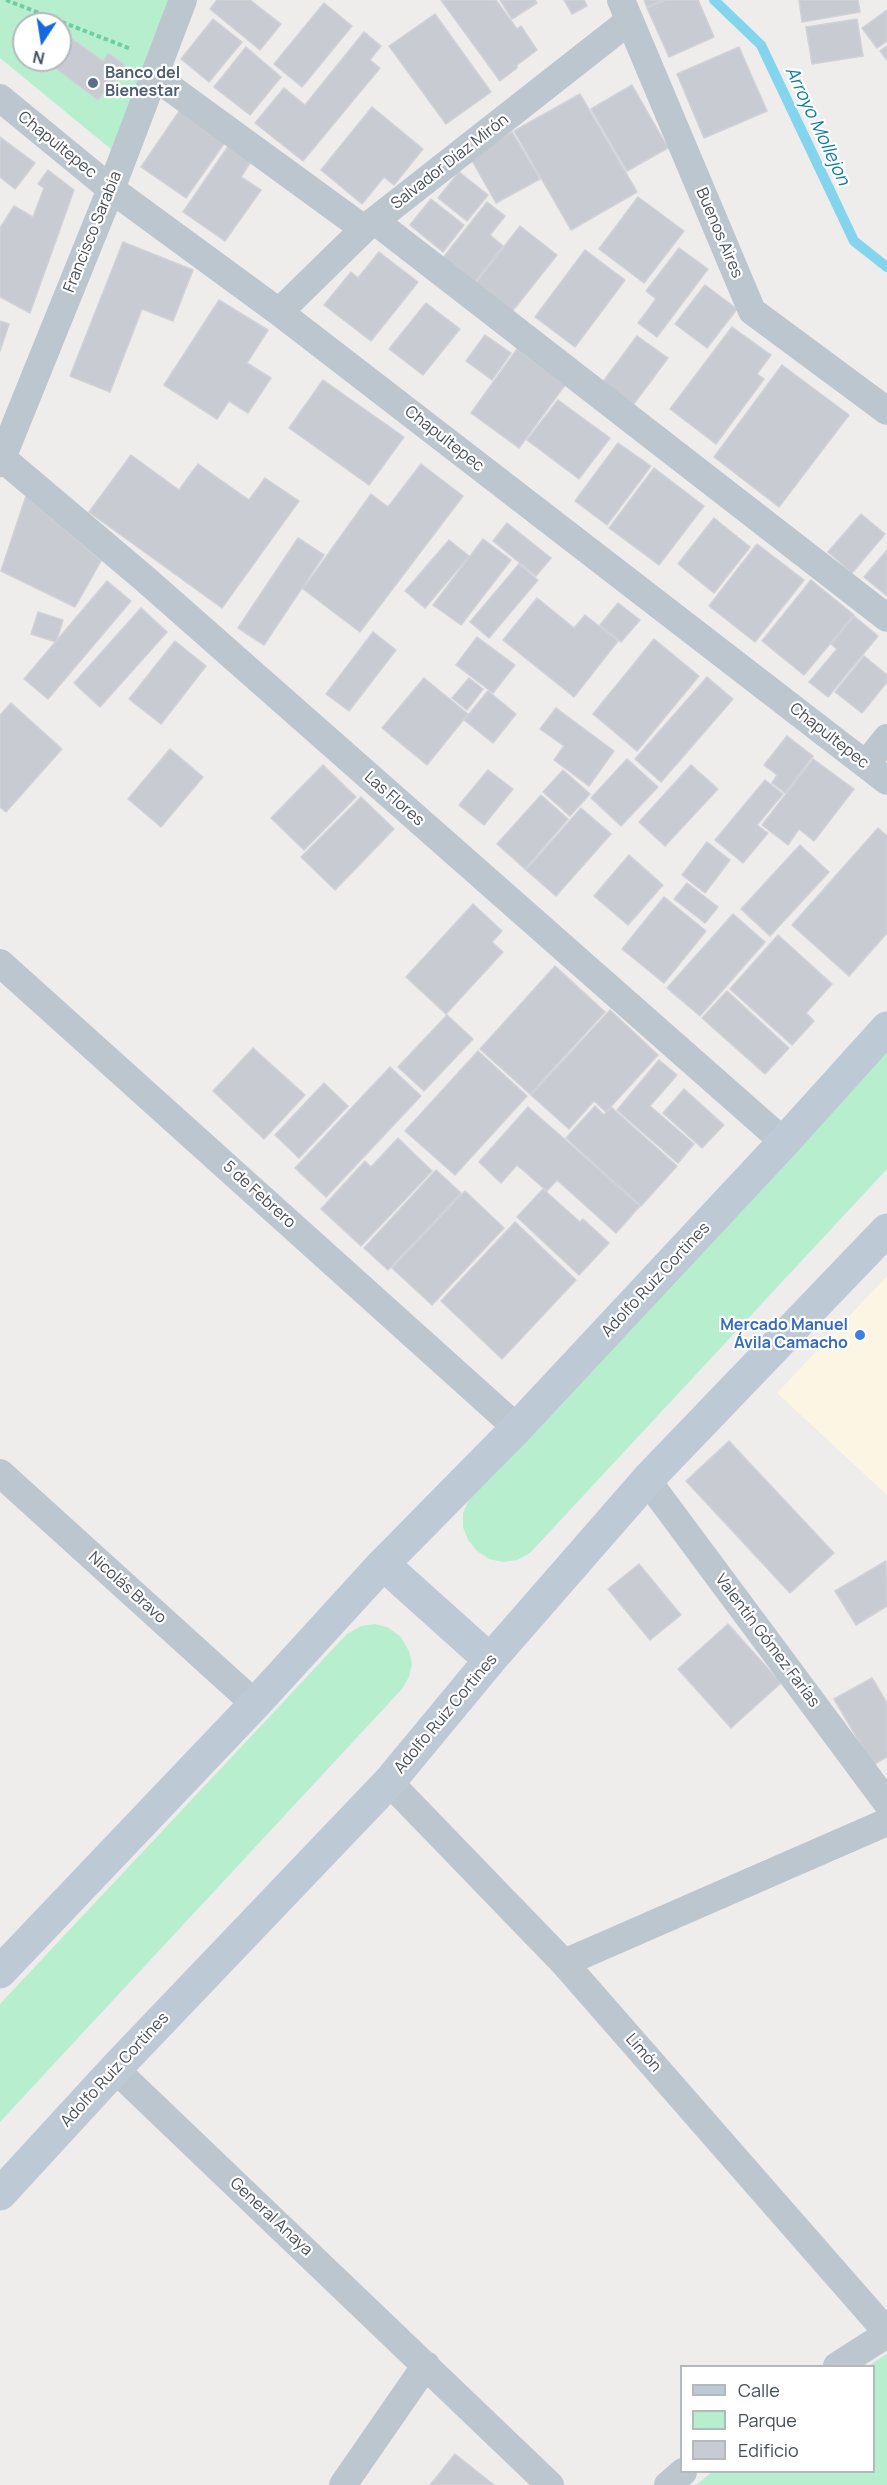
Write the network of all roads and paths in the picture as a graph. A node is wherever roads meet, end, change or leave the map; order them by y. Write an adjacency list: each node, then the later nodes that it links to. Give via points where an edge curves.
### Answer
1 (6, 0): 4 (path, via 133,50)
2 (183, 0): 5 (street, Francisco Sarabia)
3 (625, 11): 8 (street, Salvador Díaz Mirón); 10 (street, Buenos Aires, via 752,311)
4 (137, 40)
5 (154, 76): 7 (street, Francisco Sarabia); 8 (street)
6 (0, 98): 7 (street, Chapultepec)
7 (111, 189): 9 (street, Chapultepec); 11 (street, Francisco Sarabia)
8 (370, 225): 9 (street, Salvador Díaz Mirón); 12 (street)
9 (279, 312): 14 (street, Chapultepec)
10 (887, 411)
11 (1, 460): 17 (street, Las Flores, via 145,579)
12 (887, 618)
13 (887, 738): 14 (street)
14 (876, 772)
15 (0, 963): 19 (street, 5 de Febrero)
16 (887, 1028): 17 (main road, Adolfo Ruiz Cortines)
17 (784, 1142): 19 (main road, Adolfo Ruiz Cortines)
18 (887, 1230): 21 (main road, Adolfo Ruiz Cortines)
19 (518, 1428): 22 (main road, Adolfo Ruiz Cortines)
20 (0, 1473): 24 (street, Nicolás Bravo)
21 (647, 1480): 23 (main road, Adolfo Ruiz Cortines); 26 (street, Valentín Gómez Farías)
22 (383, 1564): 23 (main road); 24 (main road, Adolfo Ruiz Cortines)
23 (490, 1660): 25 (main road, Adolfo Ruiz Cortines)
24 (255, 1704): 29 (main road, Adolfo Ruiz Cortines)
25 (389, 1782): 28 (street, Limón); 30 (main road, Adolfo Ruiz Cortines)
26 (887, 1803)
27 (887, 1822): 28 (street)
28 (564, 1963): 32 (street, Limón)
29 (0, 1972)
30 (115, 2069): 31 (main road, Adolfo Ruiz Cortines); 33 (street, General Anaya)
31 (0, 2194)
32 (887, 2333): 34 (street)
33 (426, 2365): 36 (street); 37 (street, General Anaya)
34 (840, 2365)
35 (682, 2473): 38 (street)
36 (343, 2485)
37 (550, 2485)
38 (668, 2485)

